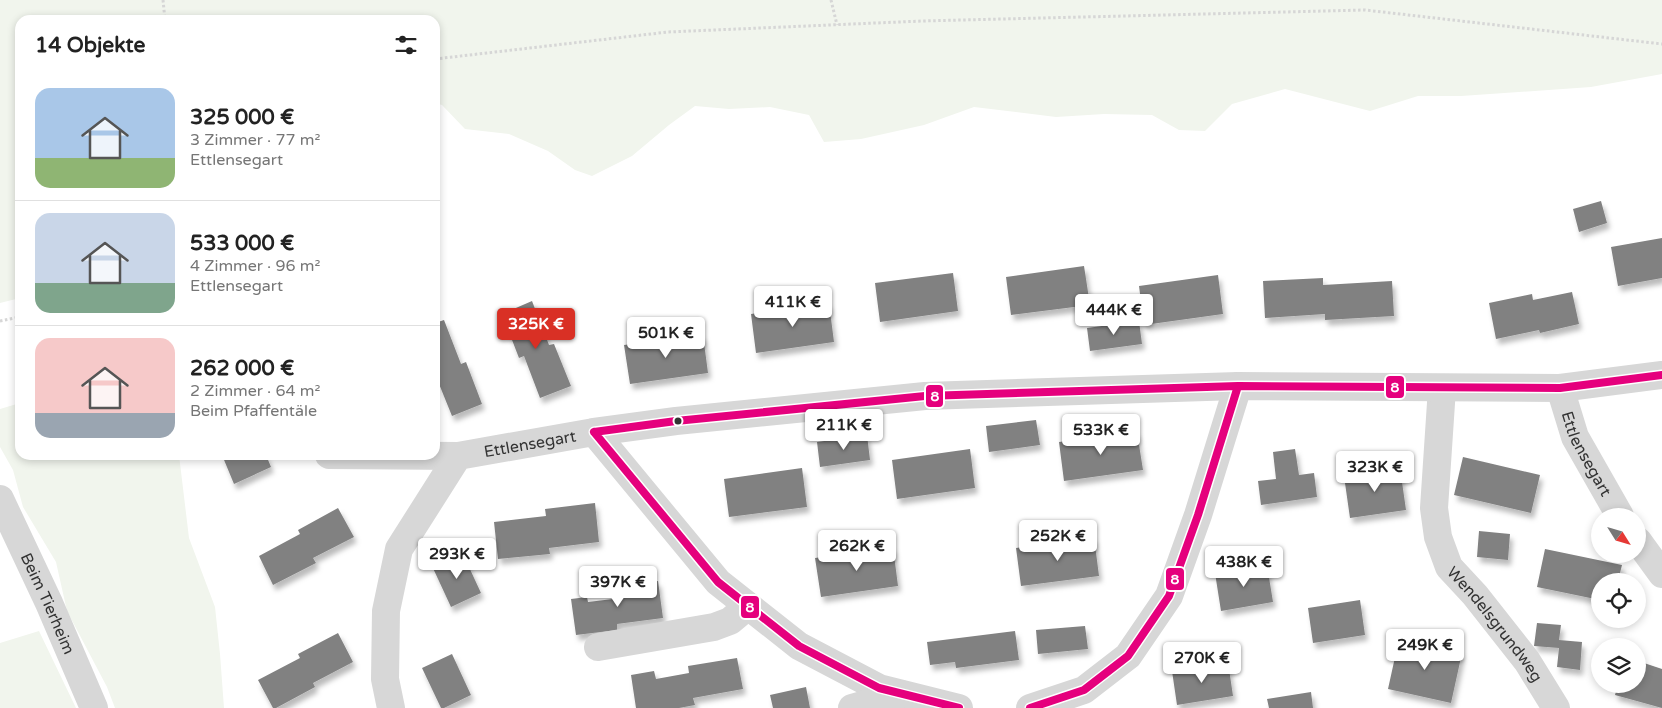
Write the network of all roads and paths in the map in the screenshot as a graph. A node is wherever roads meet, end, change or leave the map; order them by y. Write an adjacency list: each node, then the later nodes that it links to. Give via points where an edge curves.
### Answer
1 (163, 0): 3 (path)
2 (831, 0): 4 (path)
3 (164, 15)
4 (836, 25): 5 (path, via 1365,10); 6 (path, via 668,32)
5 (1662, 44)
6 (440, 58)
7 (15, 318): 8 (path)
8 (0, 320)
9 (1662, 375): 12 (street, Ettlensegart)
10 (1238, 386): 11 (street, Ettlensegart); 13 (street, Ettlensegart, via 925,396); 27 (street, via 1169,596 1128,656 1084,690)
11 (1442, 388): 12 (street, Ettlensegart); 28 (street, Wendelsgrundweg, via 1434,508 1438,537 1449,567 1527,661)
12 (1560, 388): 17 (street, Ettlensegart, via 1575,437)
13 (594, 432): 15 (street, Ettlensegart); 20 (street, via 718,582)
14 (440, 456): 15 (street, Ettlensegart)
15 (458, 456): 24 (street, via 399,549 386,611 385,679)
16 (0, 499): 23 (street, Beim Tierheim)
17 (1615, 508)
18 (1646, 552): 19 (street)
19 (1662, 574)
20 (748, 606): 21 (street, via 730,621 714,627); 22 (street, via 799,646 879,688)
21 (598, 647)
22 (902, 694): 25 (street); 26 (street)
23 (94, 708)
24 (391, 708)
25 (852, 708)
26 (959, 708)
27 (1030, 708)
28 (1556, 708)

